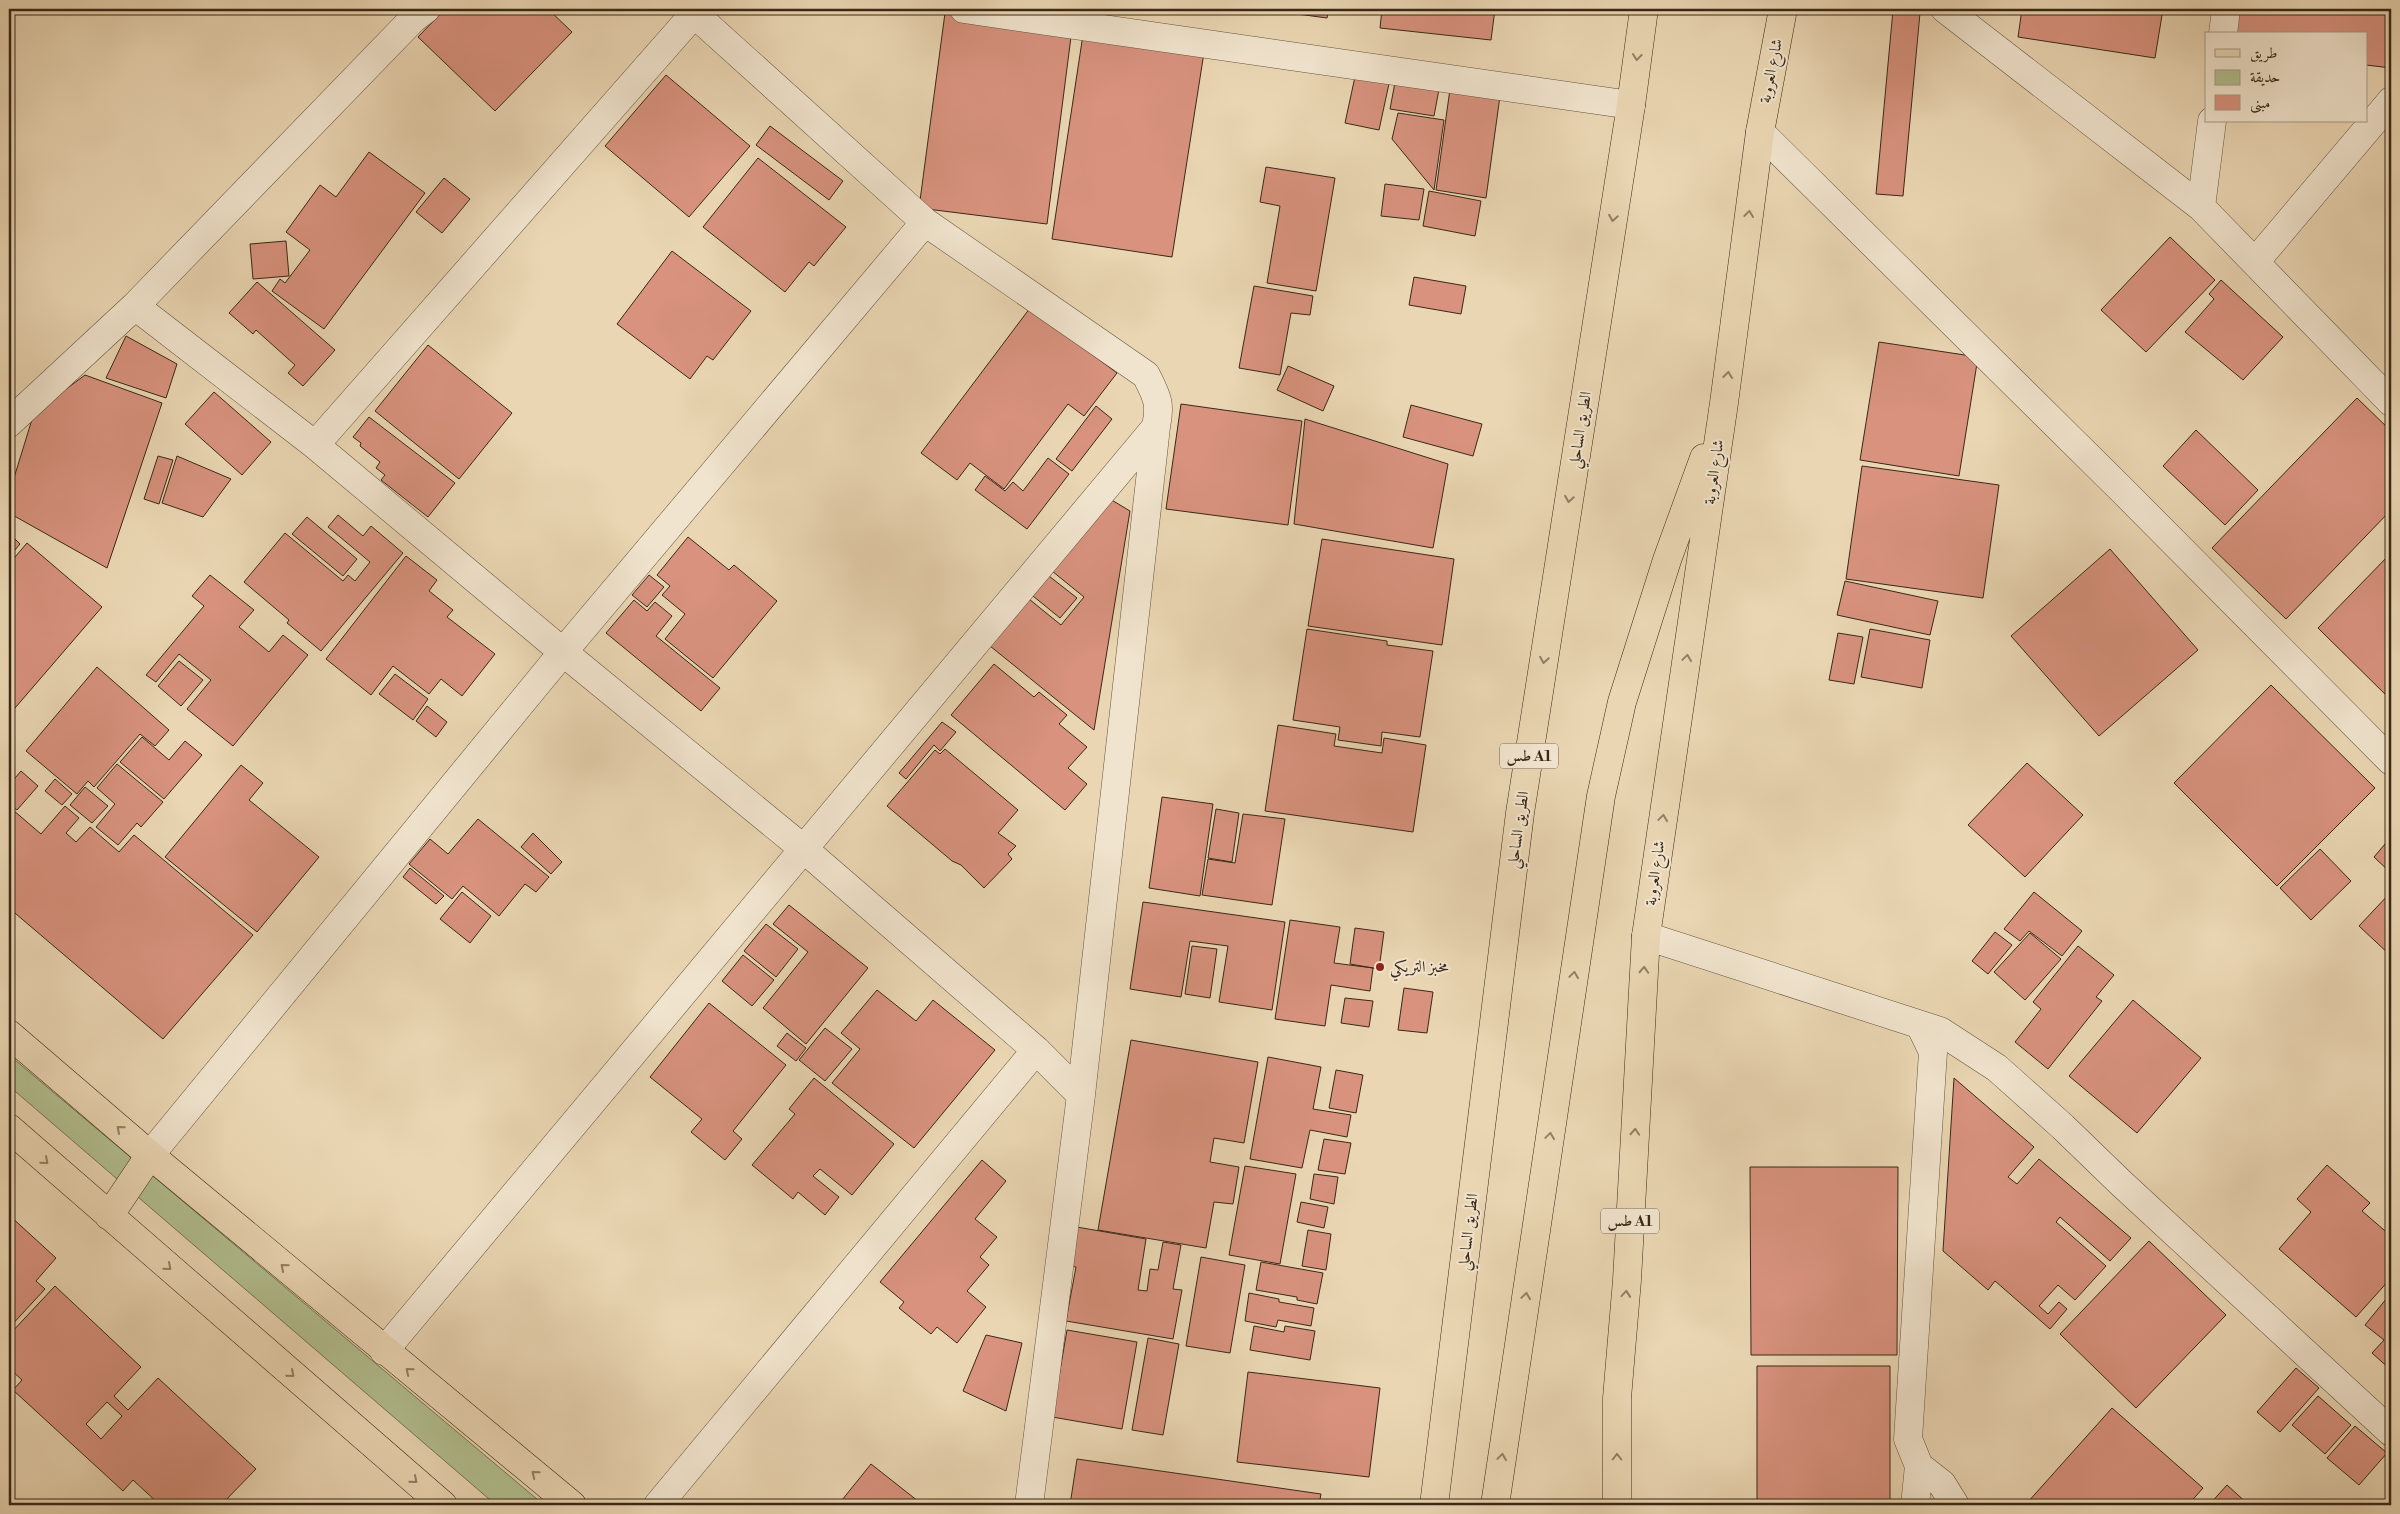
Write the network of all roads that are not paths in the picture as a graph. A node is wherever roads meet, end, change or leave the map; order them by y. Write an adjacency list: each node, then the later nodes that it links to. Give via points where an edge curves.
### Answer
1 (964, 9): 10 (street)
2 (1644, 9): 10 (main road, الطريق الساحلي / طس A1, one-way to 10)
3 (1783, 9): 12 (main road, شارع العروبة / طس A1)
4 (1945, 9): 13 (street)
5 (2226, 9): 8 (street)
6 (691, 11): 14 (street); 21 (street)
7 (417, 12): 16 (street)
8 (2223, 32)
9 (2391, 101): 15 (street)
10 (1631, 105): 40 (main road, الطريق الساحلي / طس A1, one-way to 40, via 1520,813)
11 (2212, 122): 13 (street)
12 (1760, 132): 18 (main road, شارع العروبة / طس A1, one-way to 12); 23 (street)
13 (2201, 207): 15 (street)
14 (925, 222): 20 (street, via 1146,375 1158,398 1160,409); 22 (street)
15 (2255, 262): 17 (street)
16 (135, 306): 19 (street); 21 (street)
17 (2391, 402)
18 (1724, 403): 25 (main road, شارع العروبة / طس A1, one-way to 18); 41 (main road, one-way to 18, via 1601,796 1622,702 1667,560)
19 (9, 422)
20 (1156, 427): 24 (street); 29 (street)
21 (315, 445): 22 (street)
22 (563, 652): 24 (street); 31 (street)
23 (2391, 761)
24 (805, 850): 28 (street); 33 (street)
25 (1646, 936): 26 (street); 42 (main road, طس A1, one-way to 25, via 1617,1398 1627,1280)
26 (1920, 1025): 34 (street, via 1940,1031 1997,1068); 35 (street, via 1933,1052 1908,1439)
27 (9, 1034): 31 (main road, one-way to 27)
28 (1036, 1050): 29 (street); 38 (street)
29 (1081, 1095): 39 (street)
30 (9, 1128): 32 (main road, one-way to 32)
31 (150, 1155): 32 (main road); 33 (main road, one-way to 31)
32 (109, 1216): 36 (main road, one-way to 36)
33 (384, 1351): 37 (main road, one-way to 33)
34 (2391, 1432)
35 (1920, 1466): 43 (street); 44 (street, via 1942,1484)
36 (443, 1505)
37 (572, 1505)
38 (658, 1505)
39 (1030, 1505)
40 (1434, 1505)
41 (1495, 1505)
42 (1617, 1505)
43 (1915, 1505)
44 (1955, 1505)

